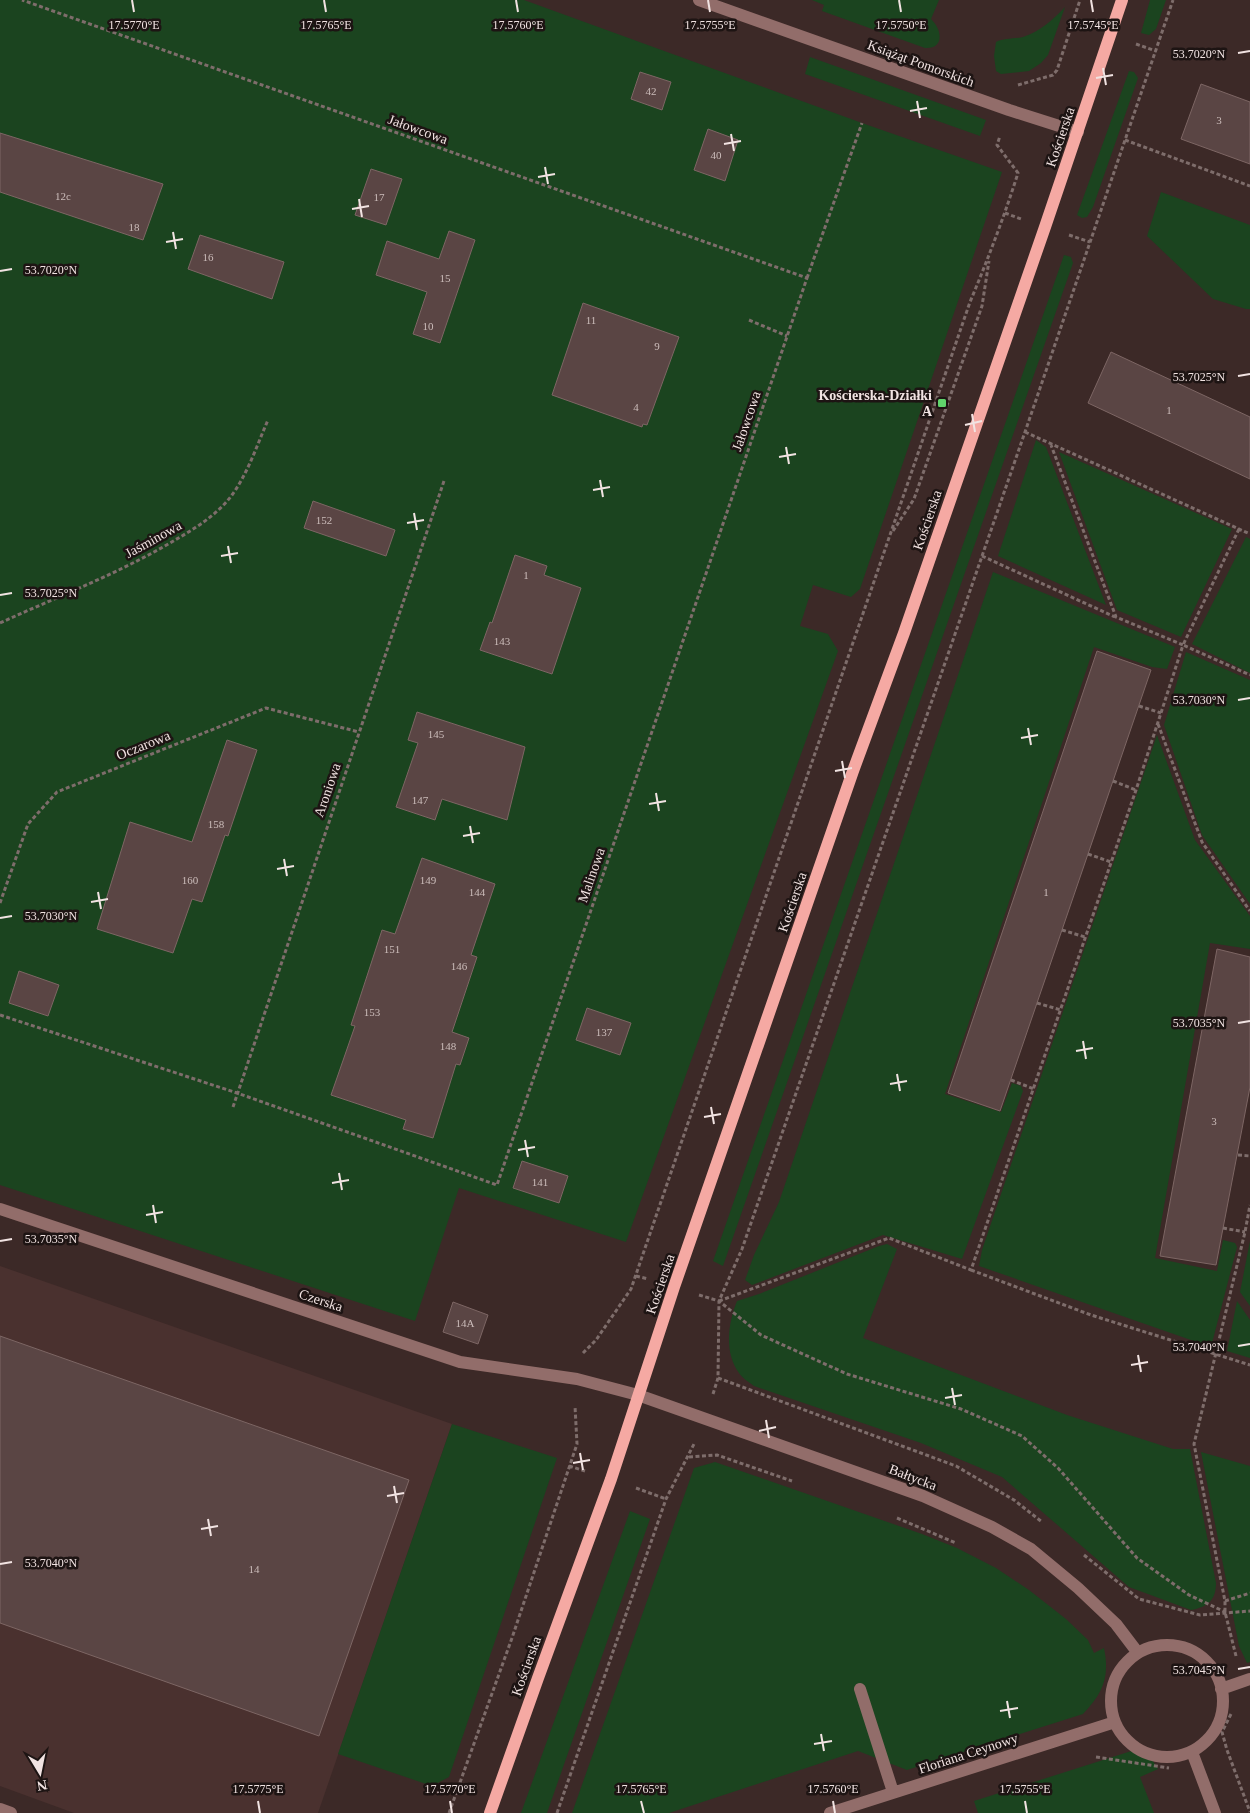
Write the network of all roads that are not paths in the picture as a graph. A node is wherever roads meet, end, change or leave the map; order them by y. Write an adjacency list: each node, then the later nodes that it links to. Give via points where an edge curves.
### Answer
1 (699, 0): 3 (street, Książąt Pomorskich)
2 (1122, 0): 3 (main road, Kościerska)
3 (1078, 132): 5 (main road, Kościerska)
4 (0, 1209): 5 (street, Czerska, via 460,1362 577,1378)
5 (638, 1395): 6 (street, Bałtycka, via 923,1496 992,1526 1031,1549 1078,1588 1116,1624); 15 (main road, Kościerska, via 611,1479)
6 (1138, 1653): 9 (street, via 1154,1647 1171,1646 1189,1650 1204,1658 1215,1672); 10 (street, via 1123,1666 1114,1684 1111,1703)
7 (1250, 1680): 9 (street)
8 (860, 1689): 12 (street)
9 (1221, 1689): 11 (street, via 1223,1707 1218,1725)
10 (1115, 1722): 11 (street, via 1124,1738 1139,1750 1156,1756); 12 (street, Floriana Ceynowy)
11 (1194, 1756): 17 (street)
12 (893, 1792): 16 (street, Floriana Ceynowy)
13 (0, 1809): 14 (street)
14 (11, 1813)
15 (490, 1813)
16 (830, 1813)
17 (1215, 1813)

